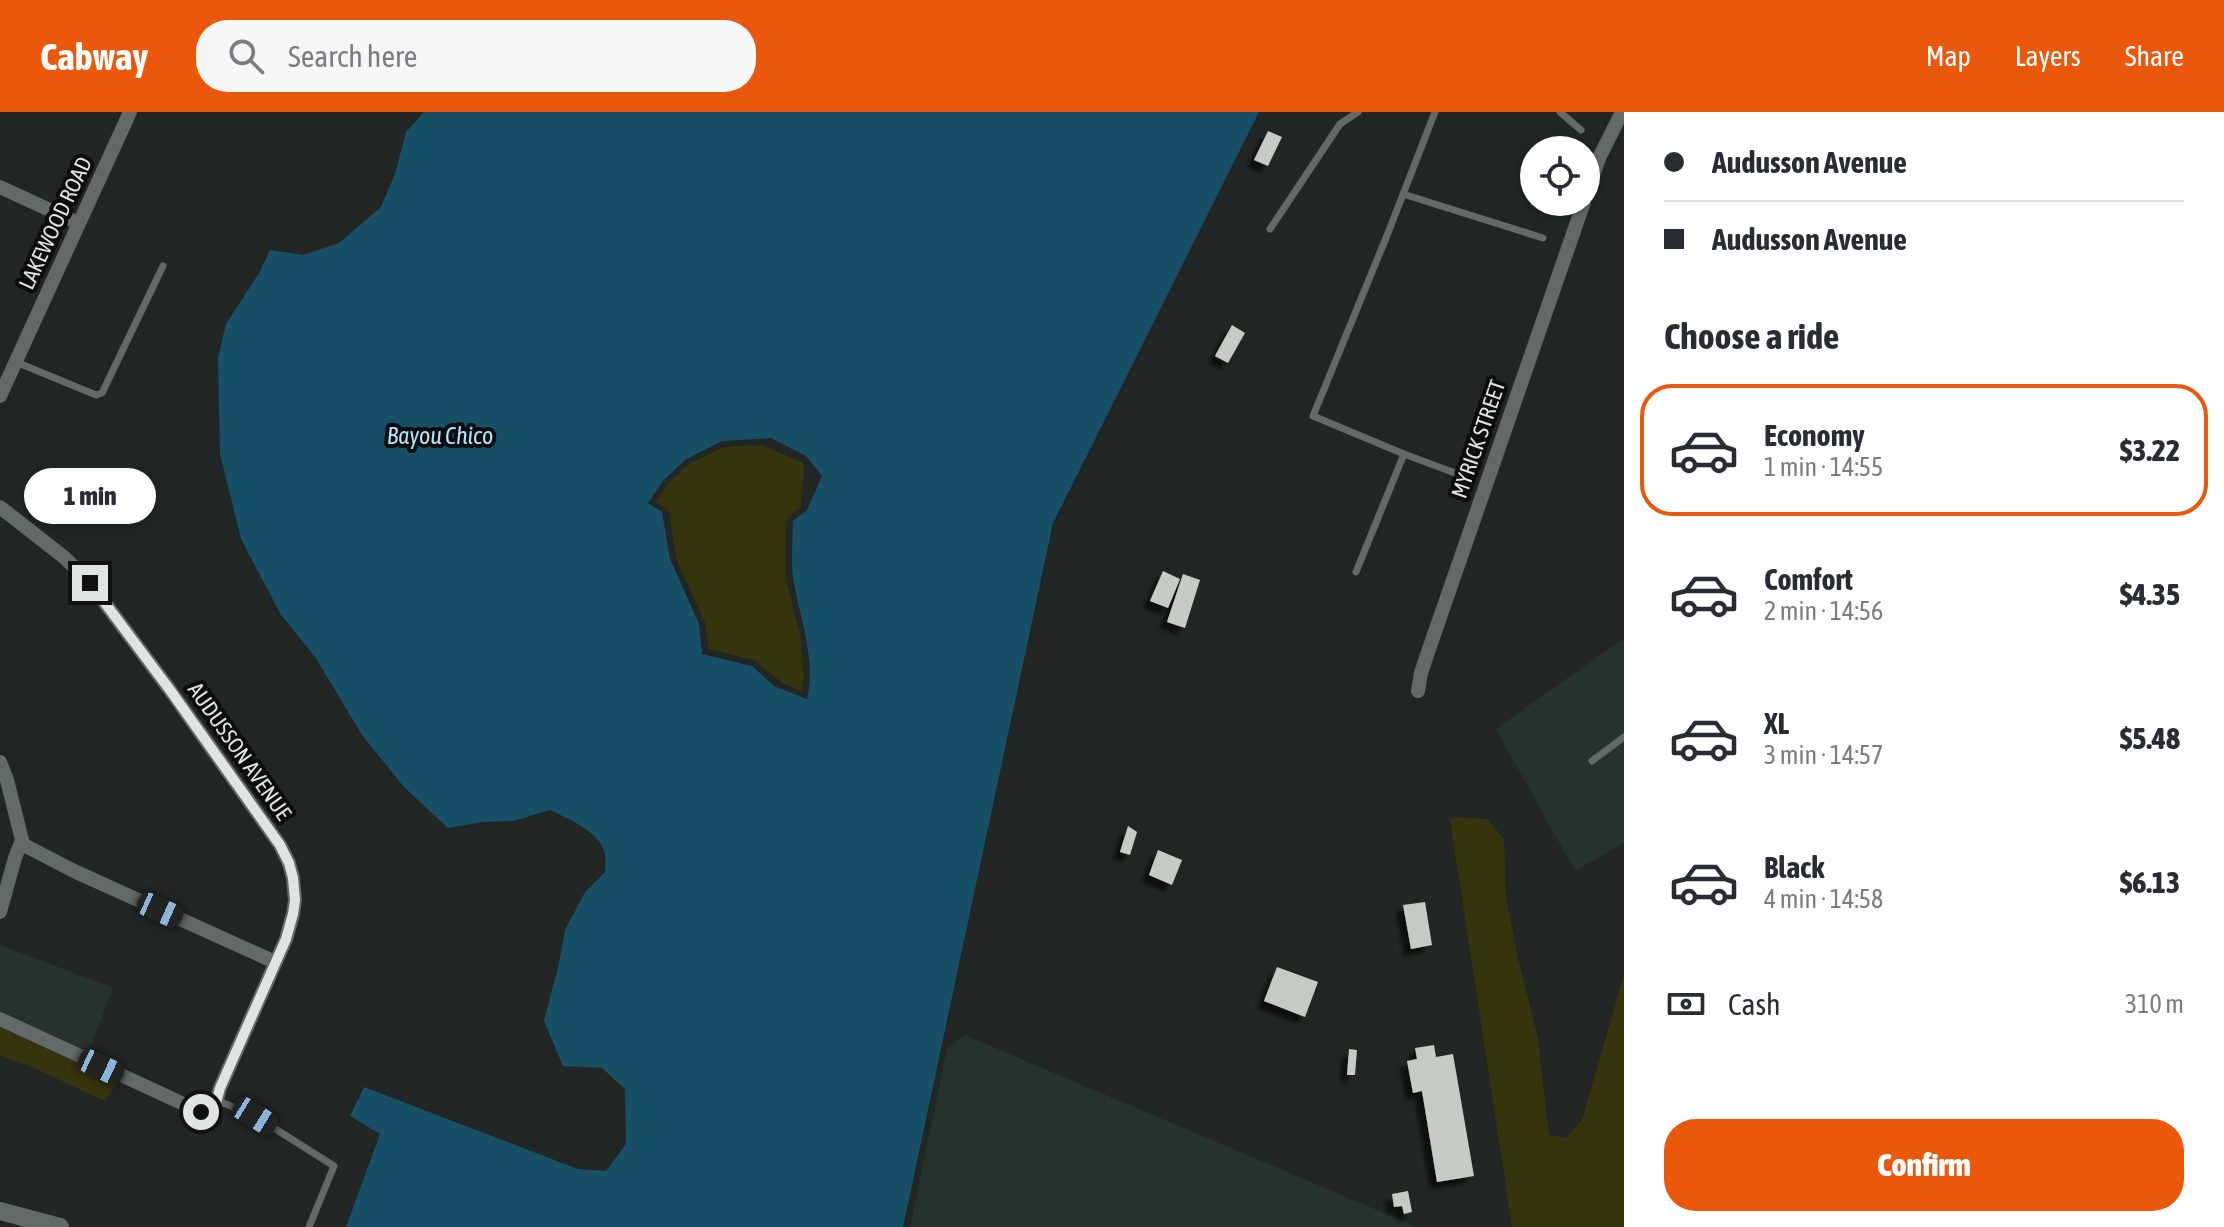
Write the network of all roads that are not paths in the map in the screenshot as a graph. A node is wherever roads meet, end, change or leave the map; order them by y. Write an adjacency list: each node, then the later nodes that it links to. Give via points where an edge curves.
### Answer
1 (130, 112): 11 (street, LAKEWOOD ROAD)
2 (1358, 112): 12 (lane, via 1340,124)
3 (1435, 112): 9 (lane)
4 (1560, 112): 6 (lane)
5 (1622, 112): 7 (street)
6 (1581, 130)
7 (1600, 156)
8 (0, 187): 11 (street)
9 (1403, 194): 13 (lane); 17 (lane, via 1313,416)
10 (1579, 216): 21 (street, MYRICK STREET)
11 (78, 223): 15 (street, LAKEWOOD ROAD)
12 (1270, 229)
13 (1543, 238)
14 (163, 266): 15 (lane, via 102,393)
15 (16, 362): 16 (street, LAKEWOOD ROAD)
16 (0, 396)
17 (1404, 454): 18 (lane); 20 (lane)
18 (1455, 473)
19 (0, 507): 27 (street, AUDUSSON AVENUE, via 90,583 280,845 295,900)
20 (1356, 572)
21 (1418, 691)
22 (1624, 737): 23 (lane)
23 (1592, 761)
24 (0, 762): 25 (street)
25 (22, 844): 26 (street); 27 (street)
26 (0, 912)
27 (275, 962): 29 (street, AUDUSSON AVENUE)
28 (0, 1019): 29 (street, via 201,1112)
29 (213, 1106): 32 (lane, via 255,1116 334,1166)
30 (0, 1211): 31 (main road)
31 (60, 1227)
32 (309, 1227)

